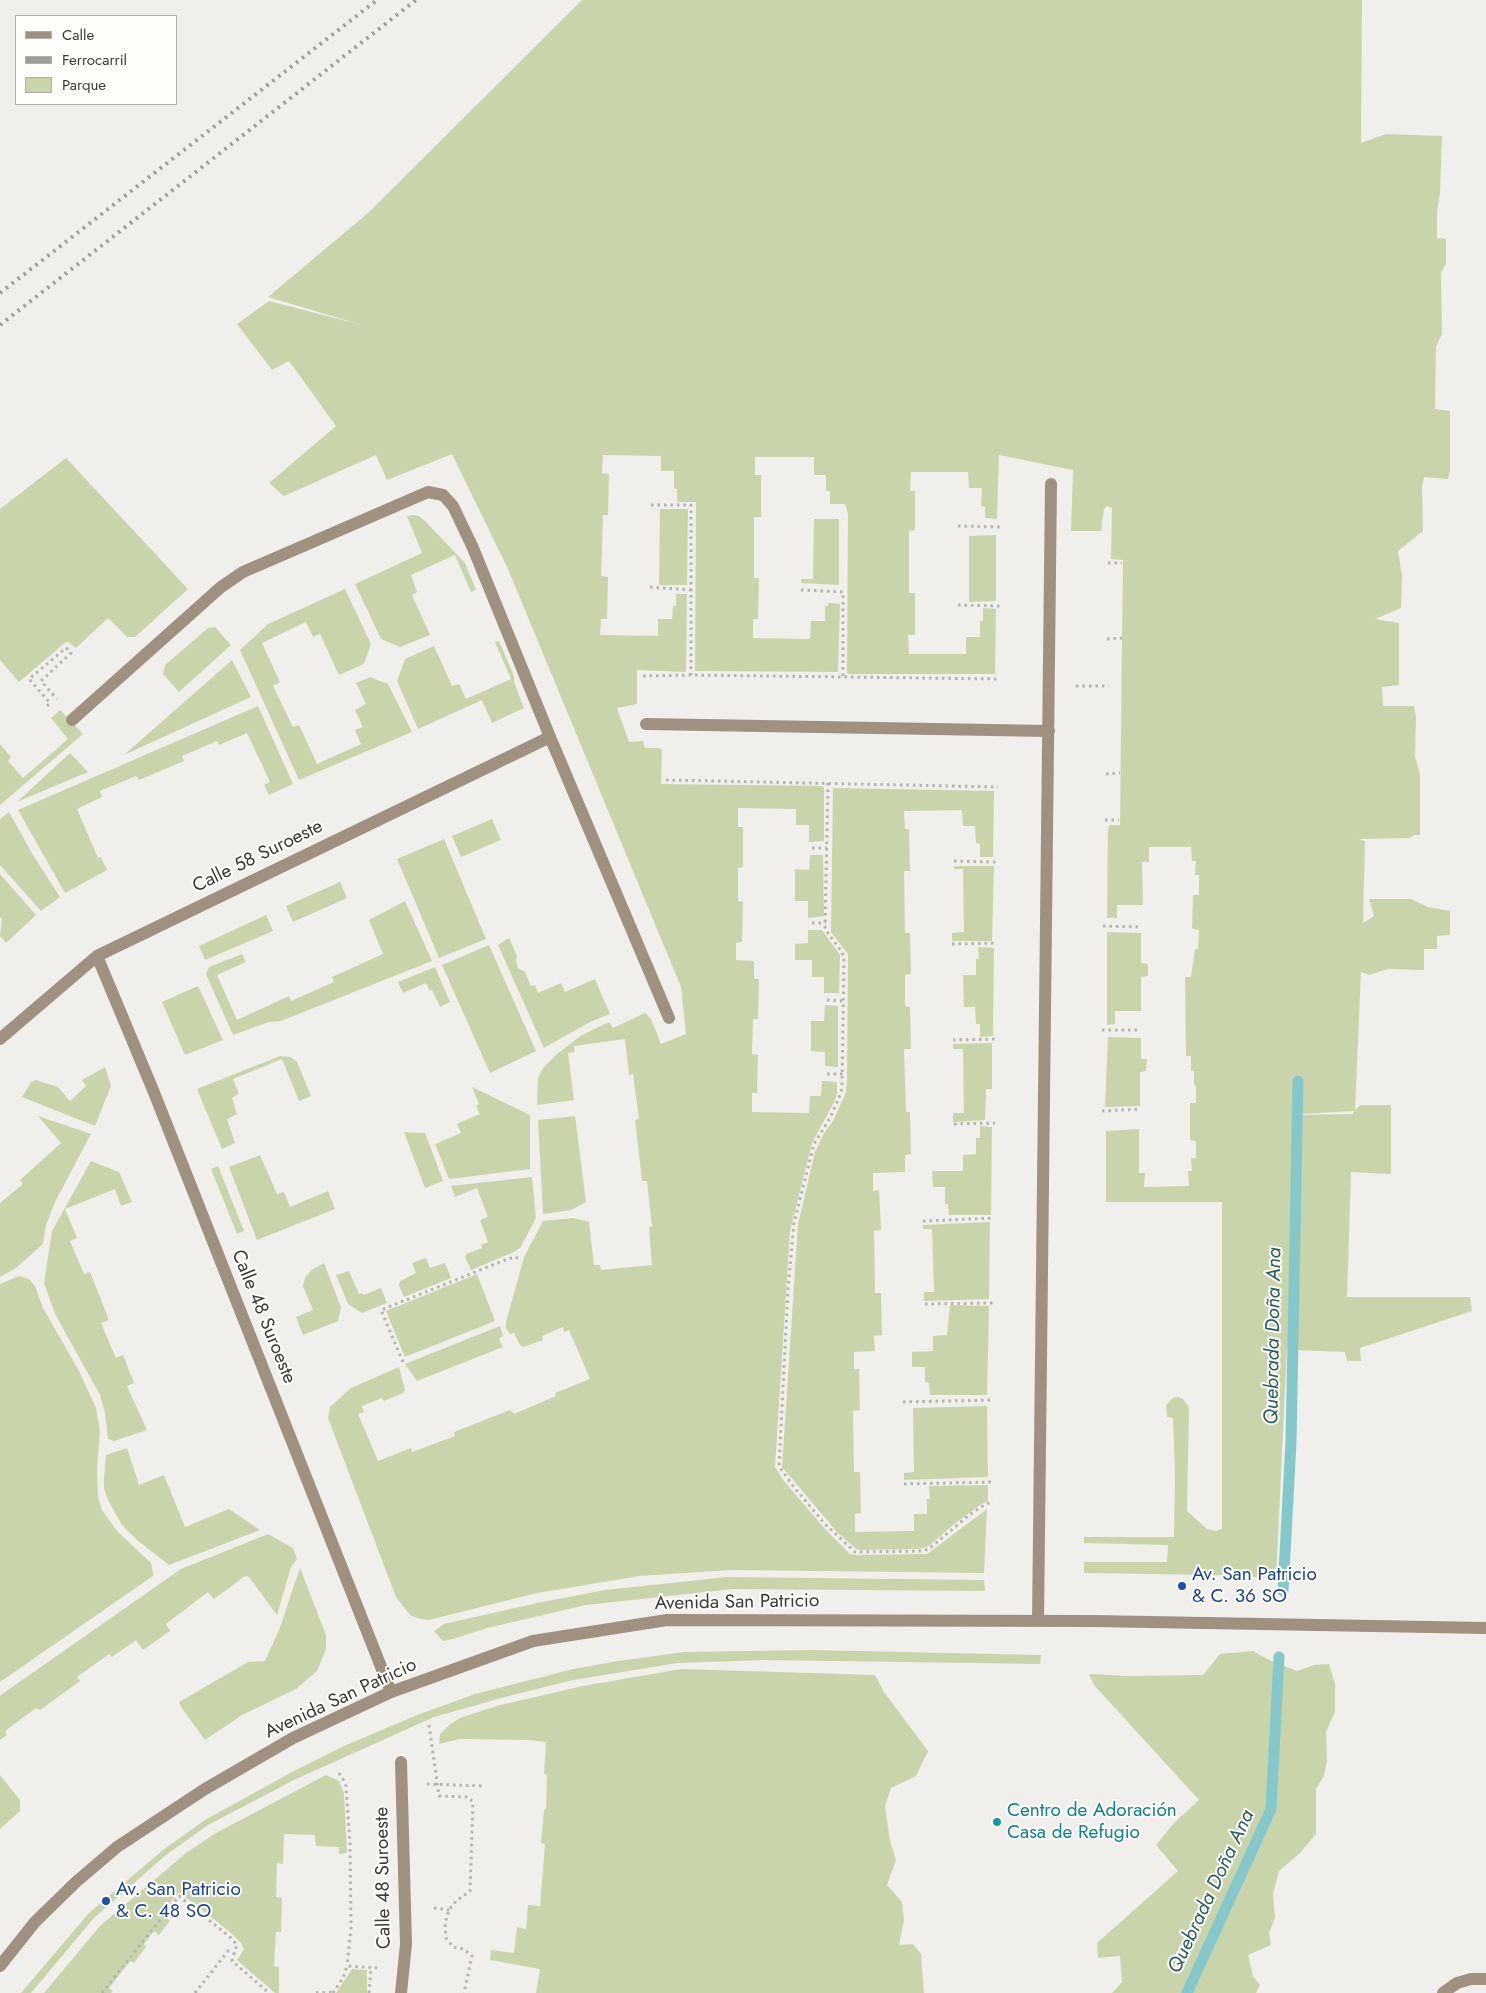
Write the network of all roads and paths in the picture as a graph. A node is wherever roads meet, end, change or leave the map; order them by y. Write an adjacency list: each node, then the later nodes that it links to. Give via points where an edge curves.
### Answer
1 (1051, 484): 23 (street)
2 (650, 504): 8 (path, via 691,505)
3 (958, 526): 4 (path)
4 (1002, 527)
5 (1108, 563): 6 (path)
6 (1122, 564)
7 (650, 588): 8 (path)
8 (691, 590): 14 (path)
9 (801, 590): 16 (path, via 843,592)
10 (958, 605): 11 (path)
11 (1001, 606)
12 (1122, 638): 13 (path)
13 (1107, 639)
14 (690, 675): 15 (path); 16 (path)
15 (642, 676)
16 (843, 676): 17 (path)
17 (1000, 679)
18 (1076, 686): 19 (path)
19 (1109, 686)
20 (47, 706): 21 (path, via 50,704 29,679 66,648 70,653 41,680)
21 (74, 718): 24 (street, via 221,587 243,572 428,492 443,495 453,506)
22 (646, 724): 23 (street)
23 (1049, 731): 68 (street)
24 (550, 737): 42 (street, Calle 58 Suroeste); 45 (street)
25 (1106, 774): 26 (path)
26 (1120, 774)
27 (666, 780): 28 (path)
28 (828, 783): 29 (path); 33 (path)
29 (998, 787)
30 (1105, 820): 31 (path)
31 (1119, 820)
32 (812, 848): 33 (path)
33 (827, 848): 37 (path)
34 (954, 861): 35 (path)
35 (997, 862)
36 (812, 923): 37 (path)
37 (826, 923): 44 (path, via 827,932 843,954)
38 (1104, 926): 39 (path)
39 (1141, 927)
40 (997, 943): 41 (path)
41 (952, 944)
42 (97, 956): 48 (street, Calle 58 Suroeste); 70 (street, Calle 48 Suroeste)
43 (827, 1000): 44 (path)
44 (842, 1001): 52 (path)
45 (669, 1018)
46 (1102, 1030): 47 (path)
47 (1141, 1030)
48 (0, 1039)
49 (996, 1039): 50 (path)
50 (953, 1040)
51 (827, 1074): 52 (path)
52 (843, 1074): 67 (path, via 841,1093 814,1144 794,1223 779,1466 825,1524 855,1552 929,1549 975,1511)
53 (1140, 1109): 54 (path)
54 (1102, 1111)
55 (995, 1123): 56 (path)
56 (954, 1124)
57 (994, 1218): 58 (path)
58 (923, 1221)
59 (518, 1258): 62 (path, via 500,1262 381,1310)
60 (993, 1303): 61 (path)
61 (925, 1304)
62 (403, 1362)
63 (993, 1400): 64 (path)
64 (903, 1402)
65 (993, 1482): 66 (path)
66 (904, 1484)
67 (993, 1501)
68 (1038, 1620): 69 (street, Avenida San Patricio); 70 (street, Avenida San Patricio, via 667,1620 533,1641)
69 (1486, 1628)
70 (392, 1692): 80 (street, Avenida San Patricio, via 293,1738 205,1789 117,1847 36,1922)
71 (430, 1724): 74 (path)
72 (400, 1762): 75 (street, Calle 48 Suroeste)
73 (338, 1774): 81 (path, via 346,1786 350,1844 351,1928)
74 (437, 1784): 75 (path); 76 (path); 78 (path, via 439,1796 468,1798 472,1802 470,1891)
75 (401, 1786): 83 (street, Calle 48 Suroeste, via 406,1944)
76 (483, 1786)
77 (434, 1908): 78 (path)
78 (449, 1910): 92 (path, via 445,1923 446,1938 453,1947 472,1956)
79 (236, 1954): 86 (path, via 237,1945 231,1938 179,1896); 87 (path, via 228,1951); 88 (path, via 232,1961)
80 (0, 1966)
81 (347, 1966): 82 (path); 85 (path)
82 (371, 1967): 83 (path); 90 (path)
83 (403, 1971): 91 (street, Calle 48 Suroeste)
84 (1486, 1979): 93 (street, via 1457,1983)
85 (334, 1992): 89 (path)
86 (102, 1993)
87 (196, 1993)
88 (269, 1993)
89 (316, 1993)
90 (369, 1993)
91 (401, 1993)
92 (464, 1993)
93 (1443, 1993)

